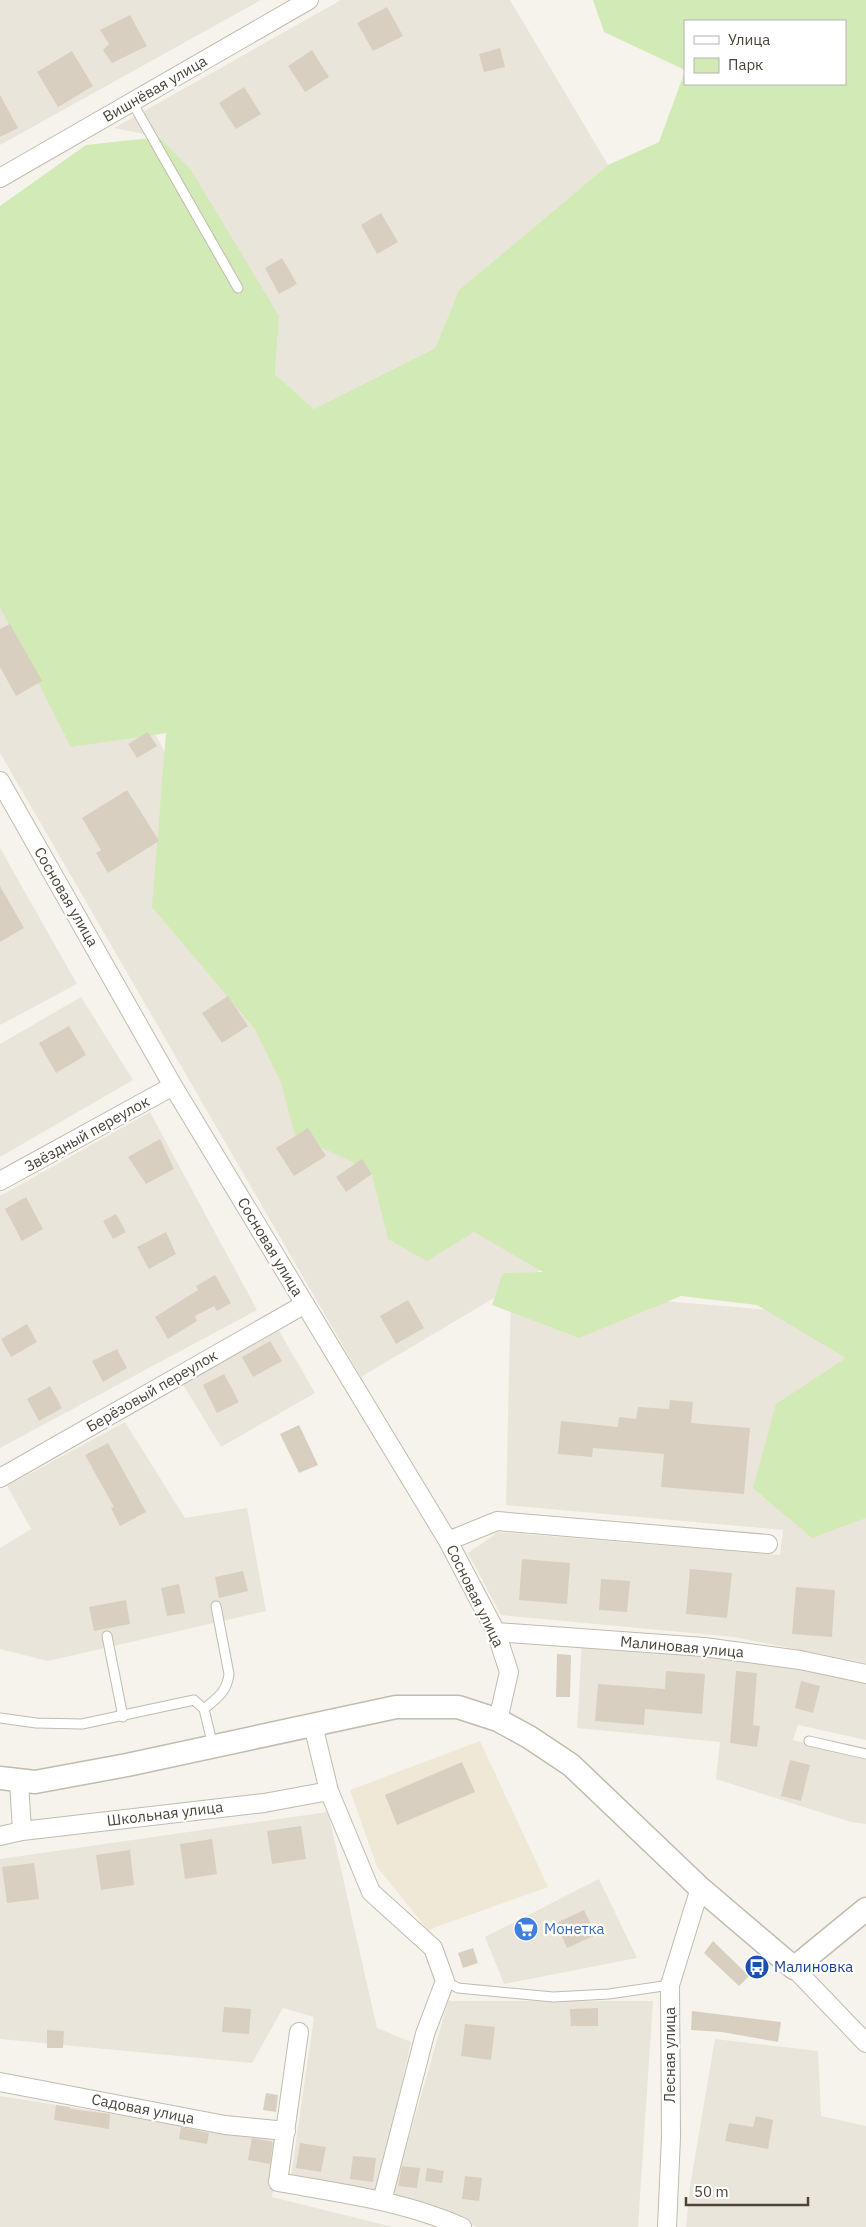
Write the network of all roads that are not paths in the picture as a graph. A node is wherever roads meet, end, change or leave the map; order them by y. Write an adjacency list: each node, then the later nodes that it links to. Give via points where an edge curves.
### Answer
1 (309, 0): 2 (street, Вишнёвая улица)
2 (132, 102): 3 (street, Вишнёвая улица); 4 (lane)
3 (0, 178)
4 (238, 288)
5 (0, 781): 6 (street, Сосновая улица)
6 (173, 1086): 7 (street, Звёздный переулок); 8 (street, Сосновая улица)
7 (0, 1181)
8 (305, 1304): 9 (street, Берёзовый переулок); 10 (street, Сосновая улица)
9 (0, 1478)
10 (448, 1541): 11 (street, via 497,1520); 13 (street, Сосновая улица)
11 (768, 1544)
12 (216, 1606): 16 (lane, via 229,1674 228,1686)
13 (496, 1632): 15 (street, Малиновая улица, via 704,1647 800,1660); 19 (street, Сосновая улица, via 509,1672)
14 (107, 1636): 17 (lane)
15 (866, 1674)
16 (204, 1709): 17 (lane, via 194,1700); 22 (lane)
17 (123, 1717): 18 (lane, via 82,1724)
18 (0, 1718)
19 (498, 1720): 20 (street, via 458,1707 396,1706); 28 (street, via 571,1765)
20 (313, 1725): 22 (street); 25 (street)
21 (809, 1741): 23 (lane)
22 (214, 1746): 24 (street, via 35,1782)
23 (866, 1754)
24 (10, 1779): 26 (street)
25 (329, 1791): 26 (street, Школьная улица, via 264,1803); 31 (street, via 371,1892 433,1948)
26 (22, 1831): 27 (street, Школьная улица)
27 (0, 1836)
28 (700, 1888): 30 (street); 32 (street, Лесная улица)
29 (866, 1909): 30 (street)
30 (794, 1968): 34 (street)
31 (445, 1981): 32 (lane, via 458,1988 553,1997 609,1994); 37 (street, via 426,2034)
32 (670, 1985): 39 (street, Лесная улица)
33 (299, 2032): 36 (street)
34 (866, 2043)
35 (0, 2082): 36 (street, Садовая улица, via 225,2125)
36 (286, 2131): 37 (street, via 278,2182)
37 (382, 2201): 38 (street)
38 (462, 2227)
39 (667, 2227)

